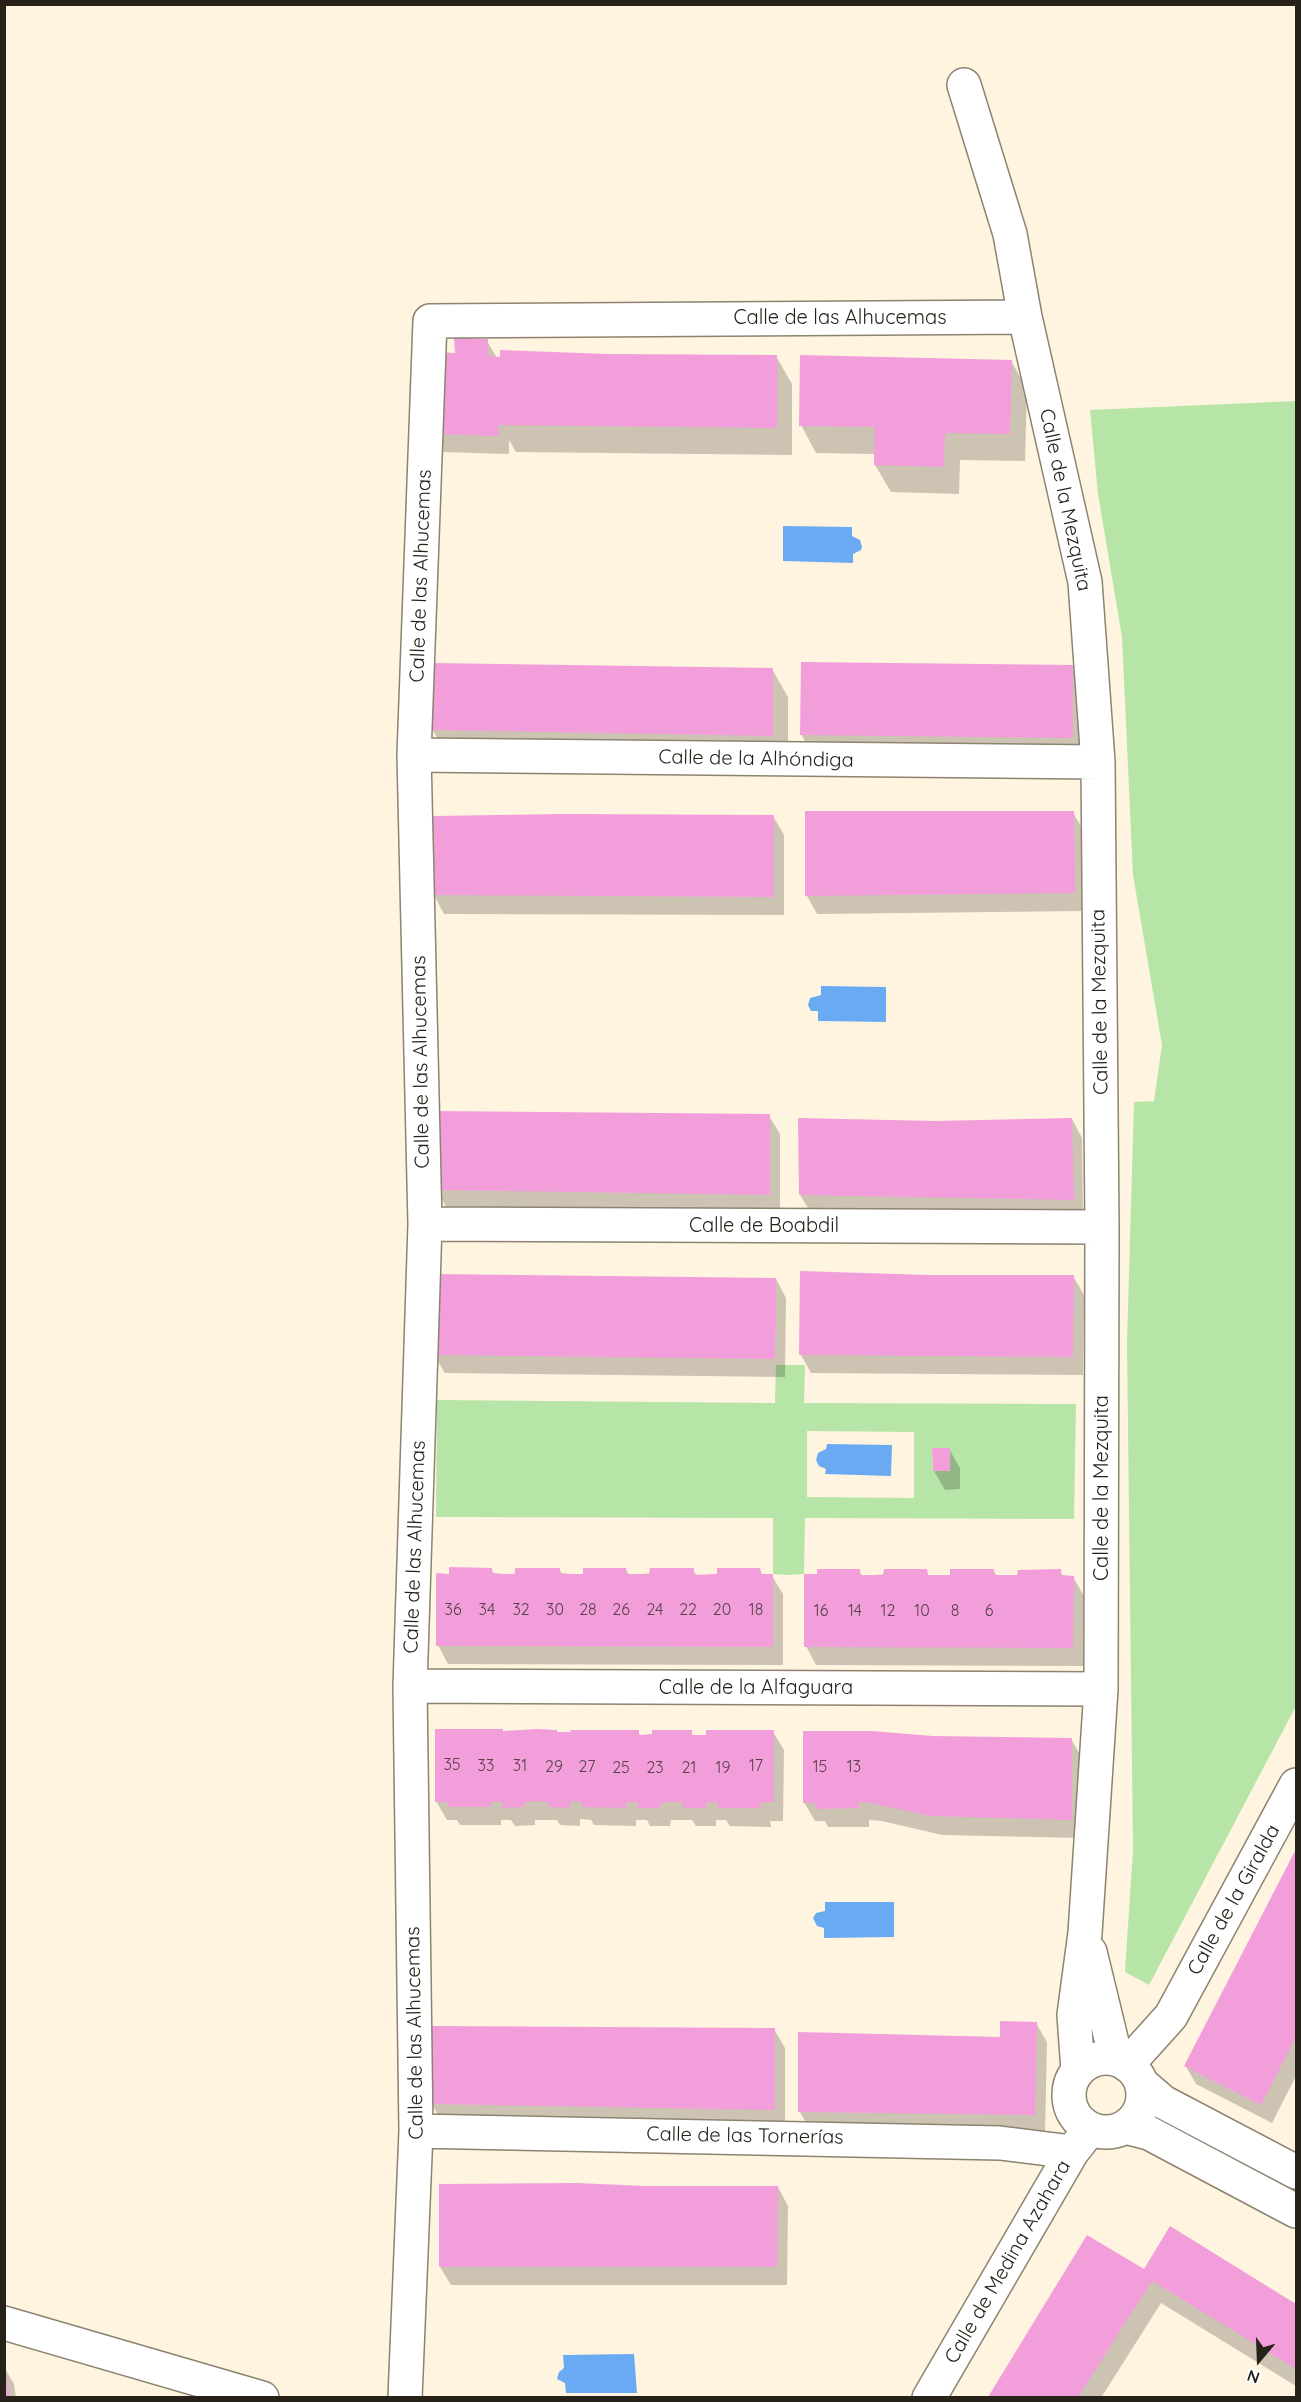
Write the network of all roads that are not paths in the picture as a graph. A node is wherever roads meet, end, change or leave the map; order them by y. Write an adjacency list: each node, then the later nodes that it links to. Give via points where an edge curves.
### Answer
1 (964, 85): 2 (street, Calle de la Mezquita, via 1011,234)
2 (1025, 317): 3 (street, Calle de las Alhucemas, via 430,321); 4 (street, Calle de la Mezquita, via 1085,582)
3 (414, 755): 4 (street, Calle de la Alhóndiga); 5 (street, Calle de las Alhucemas)
4 (1098, 762): 6 (street, Calle de la Mezquita)
5 (425, 1224): 6 (street, Calle de Boabdil); 7 (street, Calle de las Alhucemas)
6 (1102, 1227): 8 (street, Calle de la Mezquita)
7 (410, 1686): 8 (street, Calle de la Alfaguara); 16 (street, Calle de las Alhucemas)
8 (1101, 1689): 10 (street, Calle de la Mezquita)
9 (1296, 1785): 12 (street, Calle de la Giralda)
10 (1085, 1933): 11 (street, Calle de la Mezquita); 14 (street, Calle de la Mezquita, via 1074,2015)
11 (1104, 2012): 12 (street, via 1125,2021 1147,2023); 13 (street, Calle de la Mezquita)
12 (1171, 2016): 13 (street, Calle de la Giralda)
13 (1128, 2069): 14 (street, via 1102,2058); 15 (street, via 1143,2100 1137,2116); 18 (street, via 1163,2102)
14 (1078, 2071): 17 (street, via 1068,2096)
15 (1125, 2127): 17 (street); 19 (street, via 1149,2133)
16 (416, 2131): 17 (street, Calle de las Tornerías, via 1000,2143); 22 (street, Calle de las Alhucemas)
17 (1081, 2140): 23 (street, Calle de Medina Azahara)
18 (1296, 2172)
19 (1296, 2211)
20 (4, 2323): 21 (street)
21 (262, 2397)
22 (405, 2397)
23 (929, 2397)

